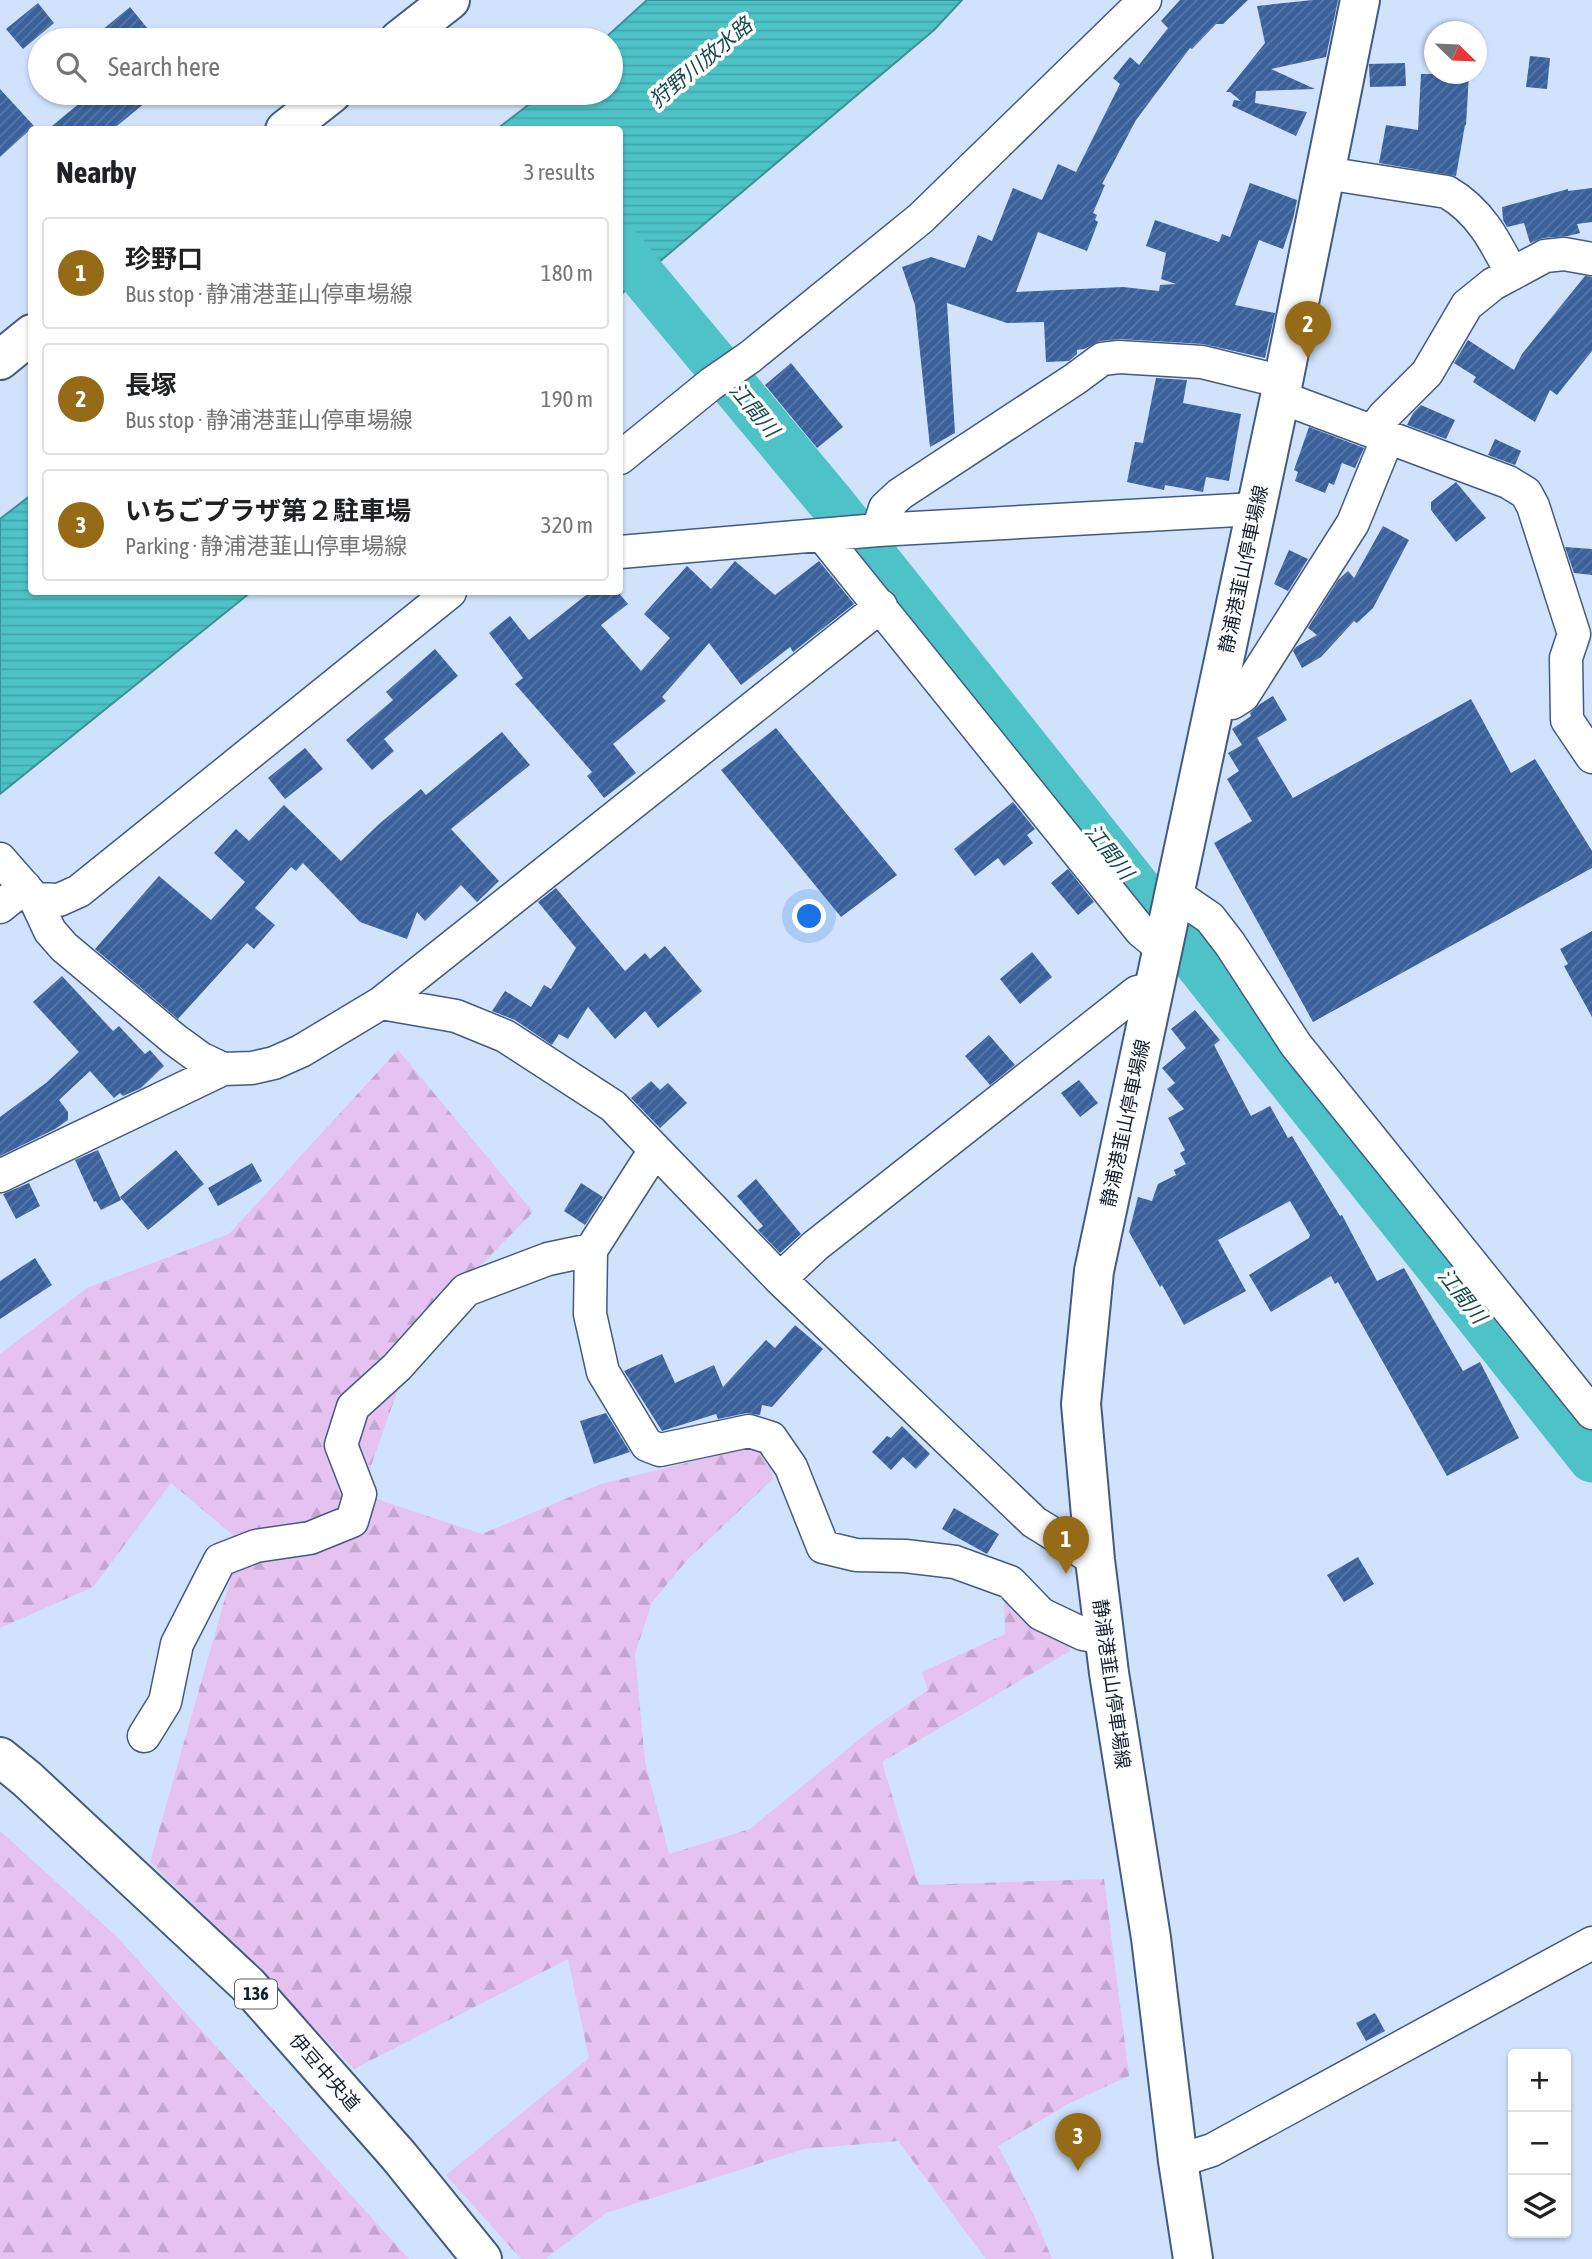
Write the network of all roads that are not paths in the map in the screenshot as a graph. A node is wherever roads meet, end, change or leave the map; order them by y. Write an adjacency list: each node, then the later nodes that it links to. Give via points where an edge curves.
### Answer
1 (450, 0): 4 (main road)
2 (1145, 0): 12 (street, via 921,218)
3 (1360, 0): 7 (main road, 静浦港韮山停車場線)
4 (414, 28)
5 (317, 105): 6 (main road)
6 (290, 126)
7 (1325, 173): 9 (street, via 1447,192 1481,220); 10 (main road, 静浦港韮山停車場線)
8 (1592, 259): 9 (street, via 1545,256)
9 (1512, 274): 11 (street, via 1468,305 1427,373 1384,416)
10 (1281, 390): 11 (street); 13 (main road, 静浦港韮山停車場線); 14 (street, via 1202,362 1102,359 900,494 885,508)
11 (1380, 434): 19 (street, via 1353,523 1243,696 1232,703); 20 (street, via 1526,493 1574,634 1566,658 1567,720)
12 (623, 456)
13 (1255, 509): 14 (street); 19 (main road, 静浦港韮山停車場線)
14 (878, 530): 15 (street)
15 (827, 535): 16 (street); 18 (street)
16 (623, 552)
17 (446, 595): 21 (street, via 79,891 59,900)
18 (881, 606): 24 (street, via 1141,931); 26 (street)
19 (1215, 701): 22 (main road, 静浦港韮山停車場線)
20 (1592, 758)
21 (18, 880): 23 (street); 27 (street, via 64,947 174,1039)
22 (1173, 903): 24 (main road, 静浦港韮山停車場線); 32 (street, via 1210,918 1296,1045)
23 (0, 907)
24 (1163, 948): 25 (main road, 静浦港韮山停車場線)
25 (1154, 988): 31 (street, via 1137,992); 33 (main road, 静浦港韮山停車場線, via 1094,1271 1081,1404)
26 (381, 1003): 27 (street, via 274,1063); 28 (street, via 456,1016 505,1036 613,1106)
27 (223, 1069): 29 (street)
28 (655, 1150): 30 (street); 31 (street)
29 (0, 1176)
30 (591, 1250): 34 (street, via 590,1314 603,1372 647,1445 660,1450 749,1431 771,1438 791,1467 823,1547 856,1555 955,1562 1010,1582 1041,1614 1083,1634); 35 (street, via 548,1259 466,1290 397,1367 353,1407 341,1445 360,1494 352,1521 310,1538 256,1546 220,1560 177,1644 165,1702)
31 (780, 1279): 33 (street, via 1034,1522)
32 (1592, 1413)
33 (1095, 1560): 34 (main road, 静浦港韮山停車場線)
34 (1105, 1638): 39 (main road, 静浦港韮山停車場線, via 1151,1938)
35 (144, 1736)
36 (0, 1757): 41 (main road, 伊豆中央道 / 136, via 248,1985 398,2155)
37 (0, 1774): 40 (main road, 伊豆中央道 / 136, via 264,2028)
38 (1592, 1943): 39 (street, via 1212,2150)
39 (1178, 2161): 42 (main road, 静浦港韮山停車場線)
40 (463, 2259)
41 (482, 2259)
42 (1193, 2259)

